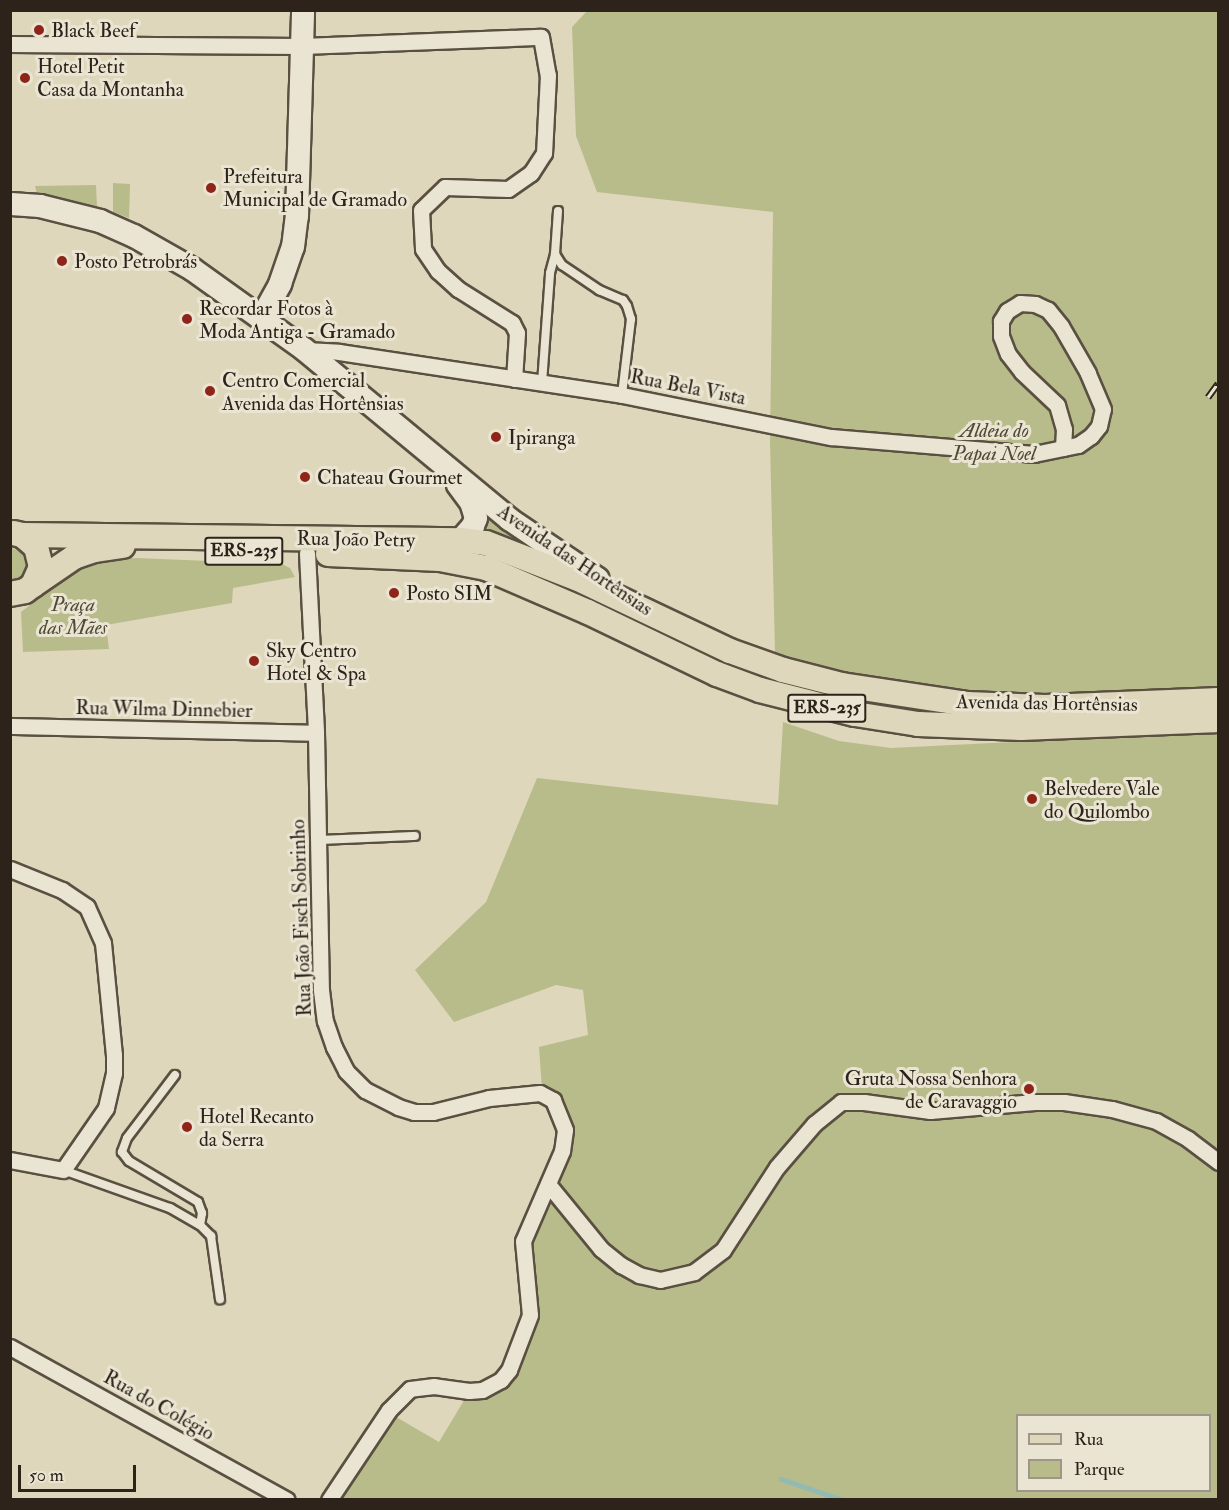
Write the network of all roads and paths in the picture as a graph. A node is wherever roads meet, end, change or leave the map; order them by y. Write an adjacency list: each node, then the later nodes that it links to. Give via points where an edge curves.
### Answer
1 (303, 10): 3 (main road)
2 (10, 44): 3 (street)
3 (302, 46): 7 (main road, via 293,247); 9 (street, via 542,37 548,75 544,153 538,163 508,189 445,187 421,210 423,249 438,272 512,323 517,333)
4 (11, 201): 7 (main road, Avenida das Hortênsias, via 100,221 134,236 192,269)
5 (558, 211): 6 (lane)
6 (555, 254): 10 (lane, via 550,273); 11 (lane, via 572,272 623,300 627,306 631,319)
7 (262, 318): 8 (main road, Avenida das Hortênsias)
8 (305, 350): 9 (street, Rua Bela Vista); 13 (main road, Avenida das Hortênsias)
9 (514, 379): 10 (street, Rua Bela Vista)
10 (542, 383): 11 (street, Rua Bela Vista)
11 (622, 395): 12 (street, Rua Bela Vista, via 831,437 1034,454)
12 (1063, 448): 12 (street, Rua Bela Vista, via 1078,445 1091,436 1099,426 1103,409 1088,373 1048,310 1020,303 1007,311 1001,321 1001,336 1008,354 1022,372 1057,405 1064,429)
13 (443, 464): 15 (main road, via 474,510 473,526); 18 (main road, Avenida das Hortênsias, via 509,519 570,562)
14 (16, 534): 15 (main road, Rua João Petry / ERS-235); 17 (main road, via 36,547 40,557 39,576)
15 (462, 551): 16 (main road, Rua João Petry / ERS-235); 18 (main road, Rua João Petry, via 486,543 521,555); 20 (main road, Avenida das Hortênsias / ERS-235, via 717,674 760,690 855,714 918,724 1021,728)
16 (307, 554): 17 (main road, Rua João Petry / ERS-235, via 118,546 74,557); 22 (street, Rua João Fisch Sobrinho)
17 (20, 593)
18 (672, 625): 19 (main road, Avenida das Hortênsias / ERS-235, via 783,670 903,696 966,704 1045,707)
19 (1218, 700)
20 (1218, 720)
21 (10, 726): 22 (street, Rua Wilma Dinnebier)
22 (316, 733): 24 (street, Rua João Fisch Sobrinho)
23 (415, 836): 24 (lane)
24 (318, 840): 30 (street, Rua João Fisch Sobrinho, via 321,990 325,1020 346,1071 364,1090 414,1112 434,1112 522,1093 540,1093 553,1100 565,1130 562,1151)
25 (10, 869): 29 (street, via 87,906 103,943 114,1055 111,1091 106,1108)
26 (175, 1075): 31 (lane, via 127,1138 122,1152 129,1161 198,1202 202,1213)
27 (10, 1160): 29 (street)
28 (1218, 1162): 30 (street, via 1156,1121 1112,1108 1035,1102 930,1111 841,1102 814,1124 777,1167 723,1250 694,1272 660,1280 621,1266 601,1249)
29 (63, 1170): 31 (lane, via 170,1208)
30 (548, 1184): 35 (street, via 523,1241 530,1315 509,1370 501,1380 482,1390 434,1386 410,1389 389,1410)
31 (200, 1225): 32 (lane, via 211,1236)
32 (220, 1299)
33 (10, 1347): 34 (street, Rua do Colégio)
34 (287, 1500)
35 (329, 1500)

